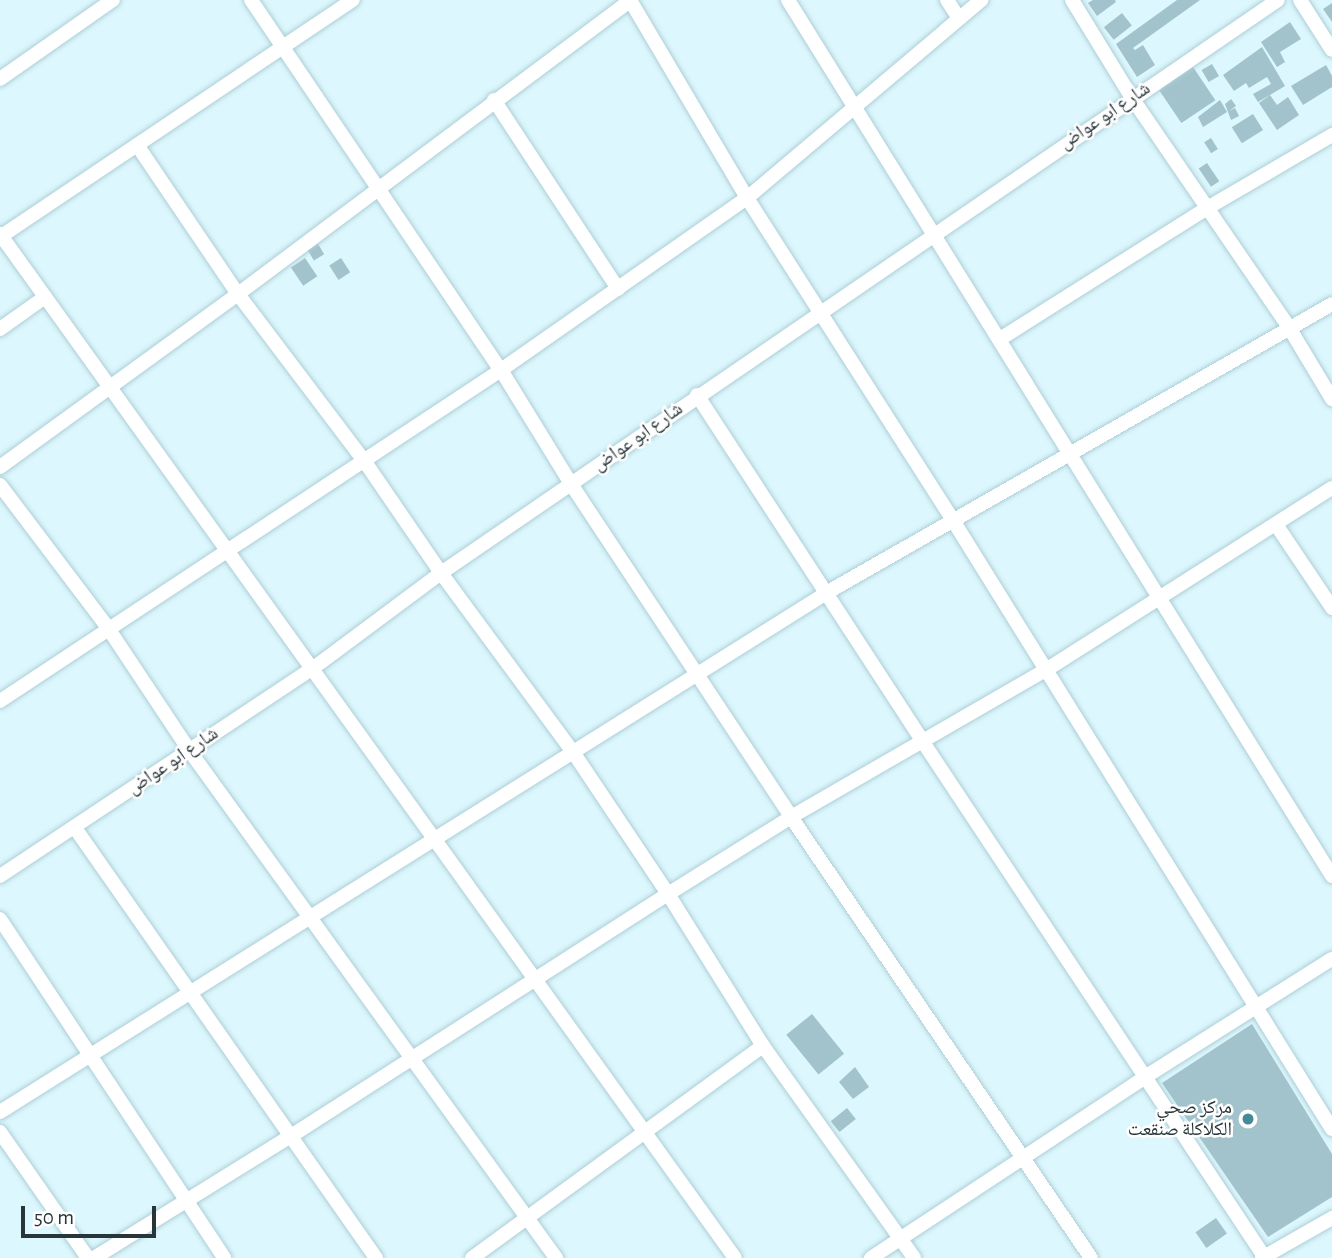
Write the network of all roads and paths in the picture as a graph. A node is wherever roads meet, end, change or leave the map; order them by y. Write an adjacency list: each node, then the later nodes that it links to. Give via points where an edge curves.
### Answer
1 (113, 0): 14 (street)
2 (251, 0): 12 (street)
3 (354, 0): 12 (street)
4 (631, 0): 16 (street); 21 (street)
5 (788, 0): 17 (street)
6 (947, 0): 11 (street)
7 (981, 0): 11 (street)
8 (1072, 0): 15 (street)
9 (1278, 0): 15 (street, شارع ابو عواض)
10 (1300, 0): 13 (street)
11 (958, 17): 17 (street)
12 (282, 48): 19 (street); 20 (street)
13 (1332, 50)
14 (0, 79)
15 (1132, 98): 22 (street); 23 (street, شارع ابو عواض)
16 (494, 100): 20 (street); 25 (street)
17 (853, 107): 21 (street); 23 (street)
18 (1332, 135): 22 (street)
19 (137, 145): 24 (street); 26 (street)
20 (378, 189): 26 (street); 33 (street)
21 (747, 198): 25 (street); 29 (street)
22 (1209, 207): 31 (street); 32 (street)
23 (933, 235): 29 (street, شارع ابو عواض); 32 (street)
24 (1, 236): 27 (street)
25 (618, 289): 33 (street)
26 (238, 294): 34 (street); 38 (street)
27 (45, 298): 30 (street); 34 (street)
28 (1332, 304): 31 (street)
29 (822, 313): 35 (street, شارع ابو عواض); 43 (street)
30 (0, 329)
31 (1290, 329): 36 (street); 37 (street)
32 (1000, 339): 37 (street)
33 (501, 370): 38 (street); 40 (street)
34 (109, 389): 39 (street); 45 (street)
35 (697, 396): 40 (street, شارع ابو عواض); 47 (street)
36 (1332, 399)
37 (1071, 452): 43 (street); 48 (street)
38 (363, 459): 45 (street); 46 (street)
39 (0, 467)
40 (571, 484): 46 (street, شارع ابو عواض); 53 (street)
41 (0, 485): 50 (street)
42 (1332, 488): 44 (street)
43 (954, 522): 47 (street); 52 (street)
44 (1277, 526): 48 (street); 49 (street)
45 (226, 552): 50 (street); 51 (street)
46 (440, 573): 51 (street, شارع ابو عواض); 57 (street)
47 (828, 592): 53 (street); 55 (street)
48 (1158, 597): 52 (street); 62 (street)
49 (1332, 608)
50 (108, 628): 54 (street); 56 (street)
51 (312, 668): 56 (street, شارع ابو عواض); 60 (street)
52 (1046, 670): 55 (street); 69 (street)
53 (696, 673): 57 (street); 58 (street)
54 (0, 701)
55 (923, 742): 58 (street); 73 (street)
56 (189, 750): 59 (street, شارع ابو عواض); 64 (street)
57 (573, 752): 60 (street); 63 (street)
58 (791, 817): 63 (street); 79 (street)
59 (75, 828): 61 (street, شارع ابو عواض); 68 (street)
60 (435, 839): 64 (street); 67 (street)
61 (0, 876)
62 (1332, 876)
63 (668, 894): 67 (street); 70 (street)
64 (310, 916): 68 (street); 72 (street)
65 (0, 919): 71 (street)
66 (1332, 959): 69 (street)
67 (533, 978): 72 (street); 77 (street)
68 (191, 990): 71 (street); 78 (street)
69 (1254, 1007): 73 (street); 75 (street)
70 (763, 1046): 77 (street); 83 (street)
71 (89, 1055): 74 (street); 80 (street)
72 (412, 1059): 78 (street); 81 (street)
73 (1145, 1077): 79 (street); 94 (street)
74 (0, 1112)
75 (1332, 1129)
76 (0, 1132): 84 (street)
77 (648, 1132): 81 (street); 90 (street)
78 (291, 1136): 80 (street); 87 (street)
79 (1024, 1157): 83 (street); 93 (street)
80 (187, 1202): 85 (street); 86 (street)
81 (527, 1217): 88 (street); 89 (street)
82 (1332, 1218): 94 (street)
83 (901, 1238): 91 (street); 92 (street)
84 (88, 1258)
85 (94, 1258)
86 (224, 1258)
87 (376, 1258)
88 (472, 1258)
89 (556, 1258)
90 (735, 1258)
91 (871, 1258)
92 (914, 1258)
93 (1091, 1258)
94 (1264, 1258)

